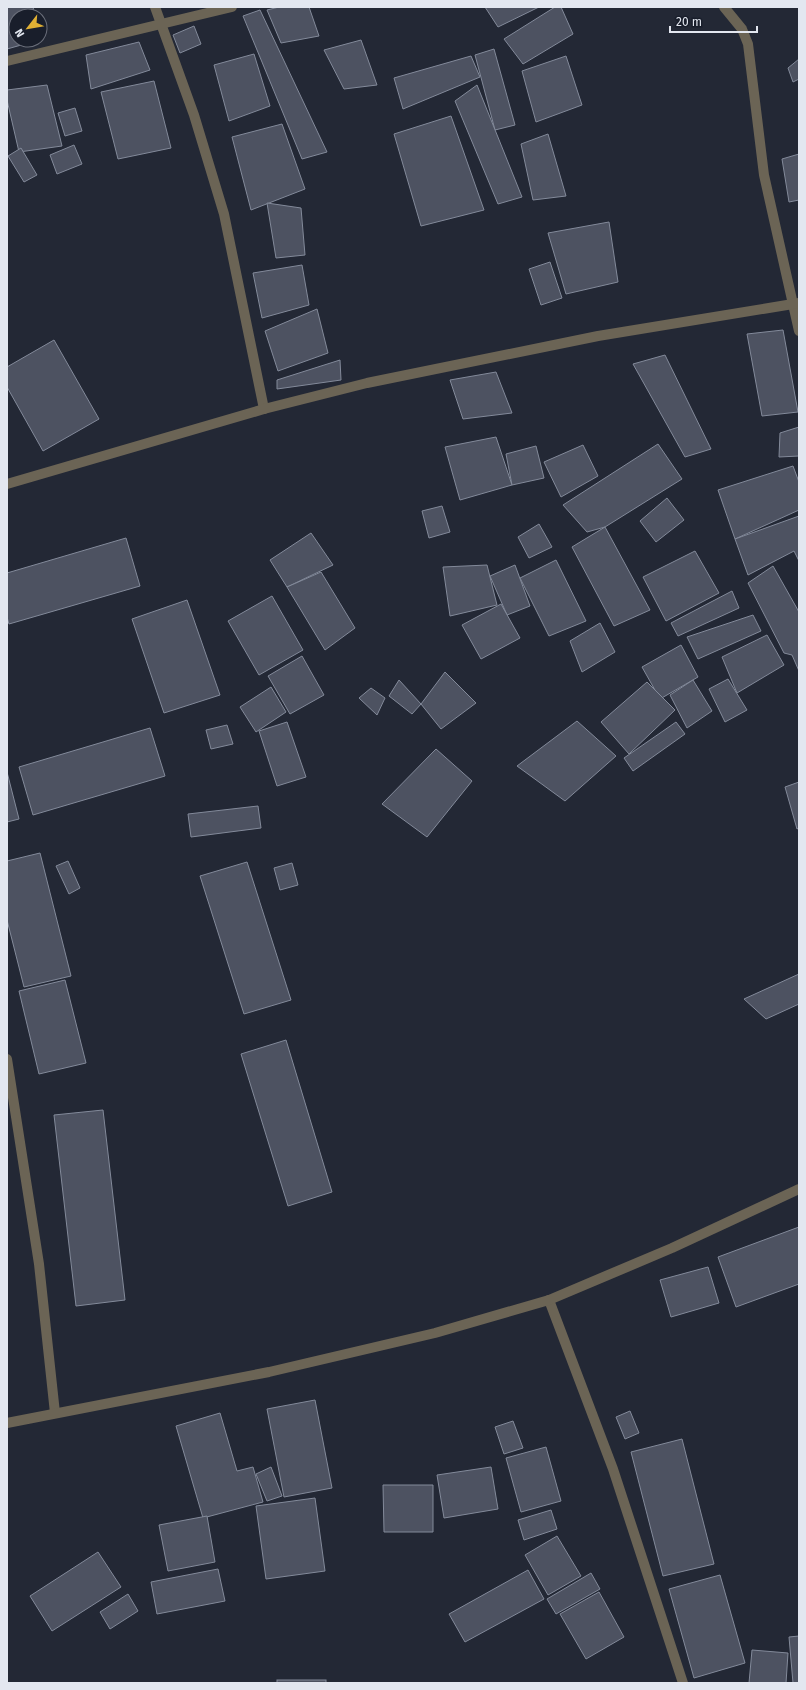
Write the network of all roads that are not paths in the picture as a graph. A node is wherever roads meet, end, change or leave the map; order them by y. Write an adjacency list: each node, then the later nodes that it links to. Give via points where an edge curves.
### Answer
1 (155, 7): 4 (street)
2 (232, 7): 4 (street)
3 (724, 7): 6 (street, via 742,29 748,44 764,175)
4 (162, 23): 5 (street); 8 (street, via 194,114 224,214)
5 (7, 61)
6 (796, 303): 7 (street); 8 (street, via 598,336 367,383)
7 (799, 331)
8 (264, 409): 9 (street)
9 (7, 484)
10 (7, 1059): 13 (street, via 39,1264)
11 (799, 1189): 12 (street, via 672,1248)
12 (549, 1300): 13 (street, via 436,1333 276,1370); 15 (street, via 613,1469)
13 (55, 1413): 14 (street)
14 (7, 1423)
15 (683, 1683)

